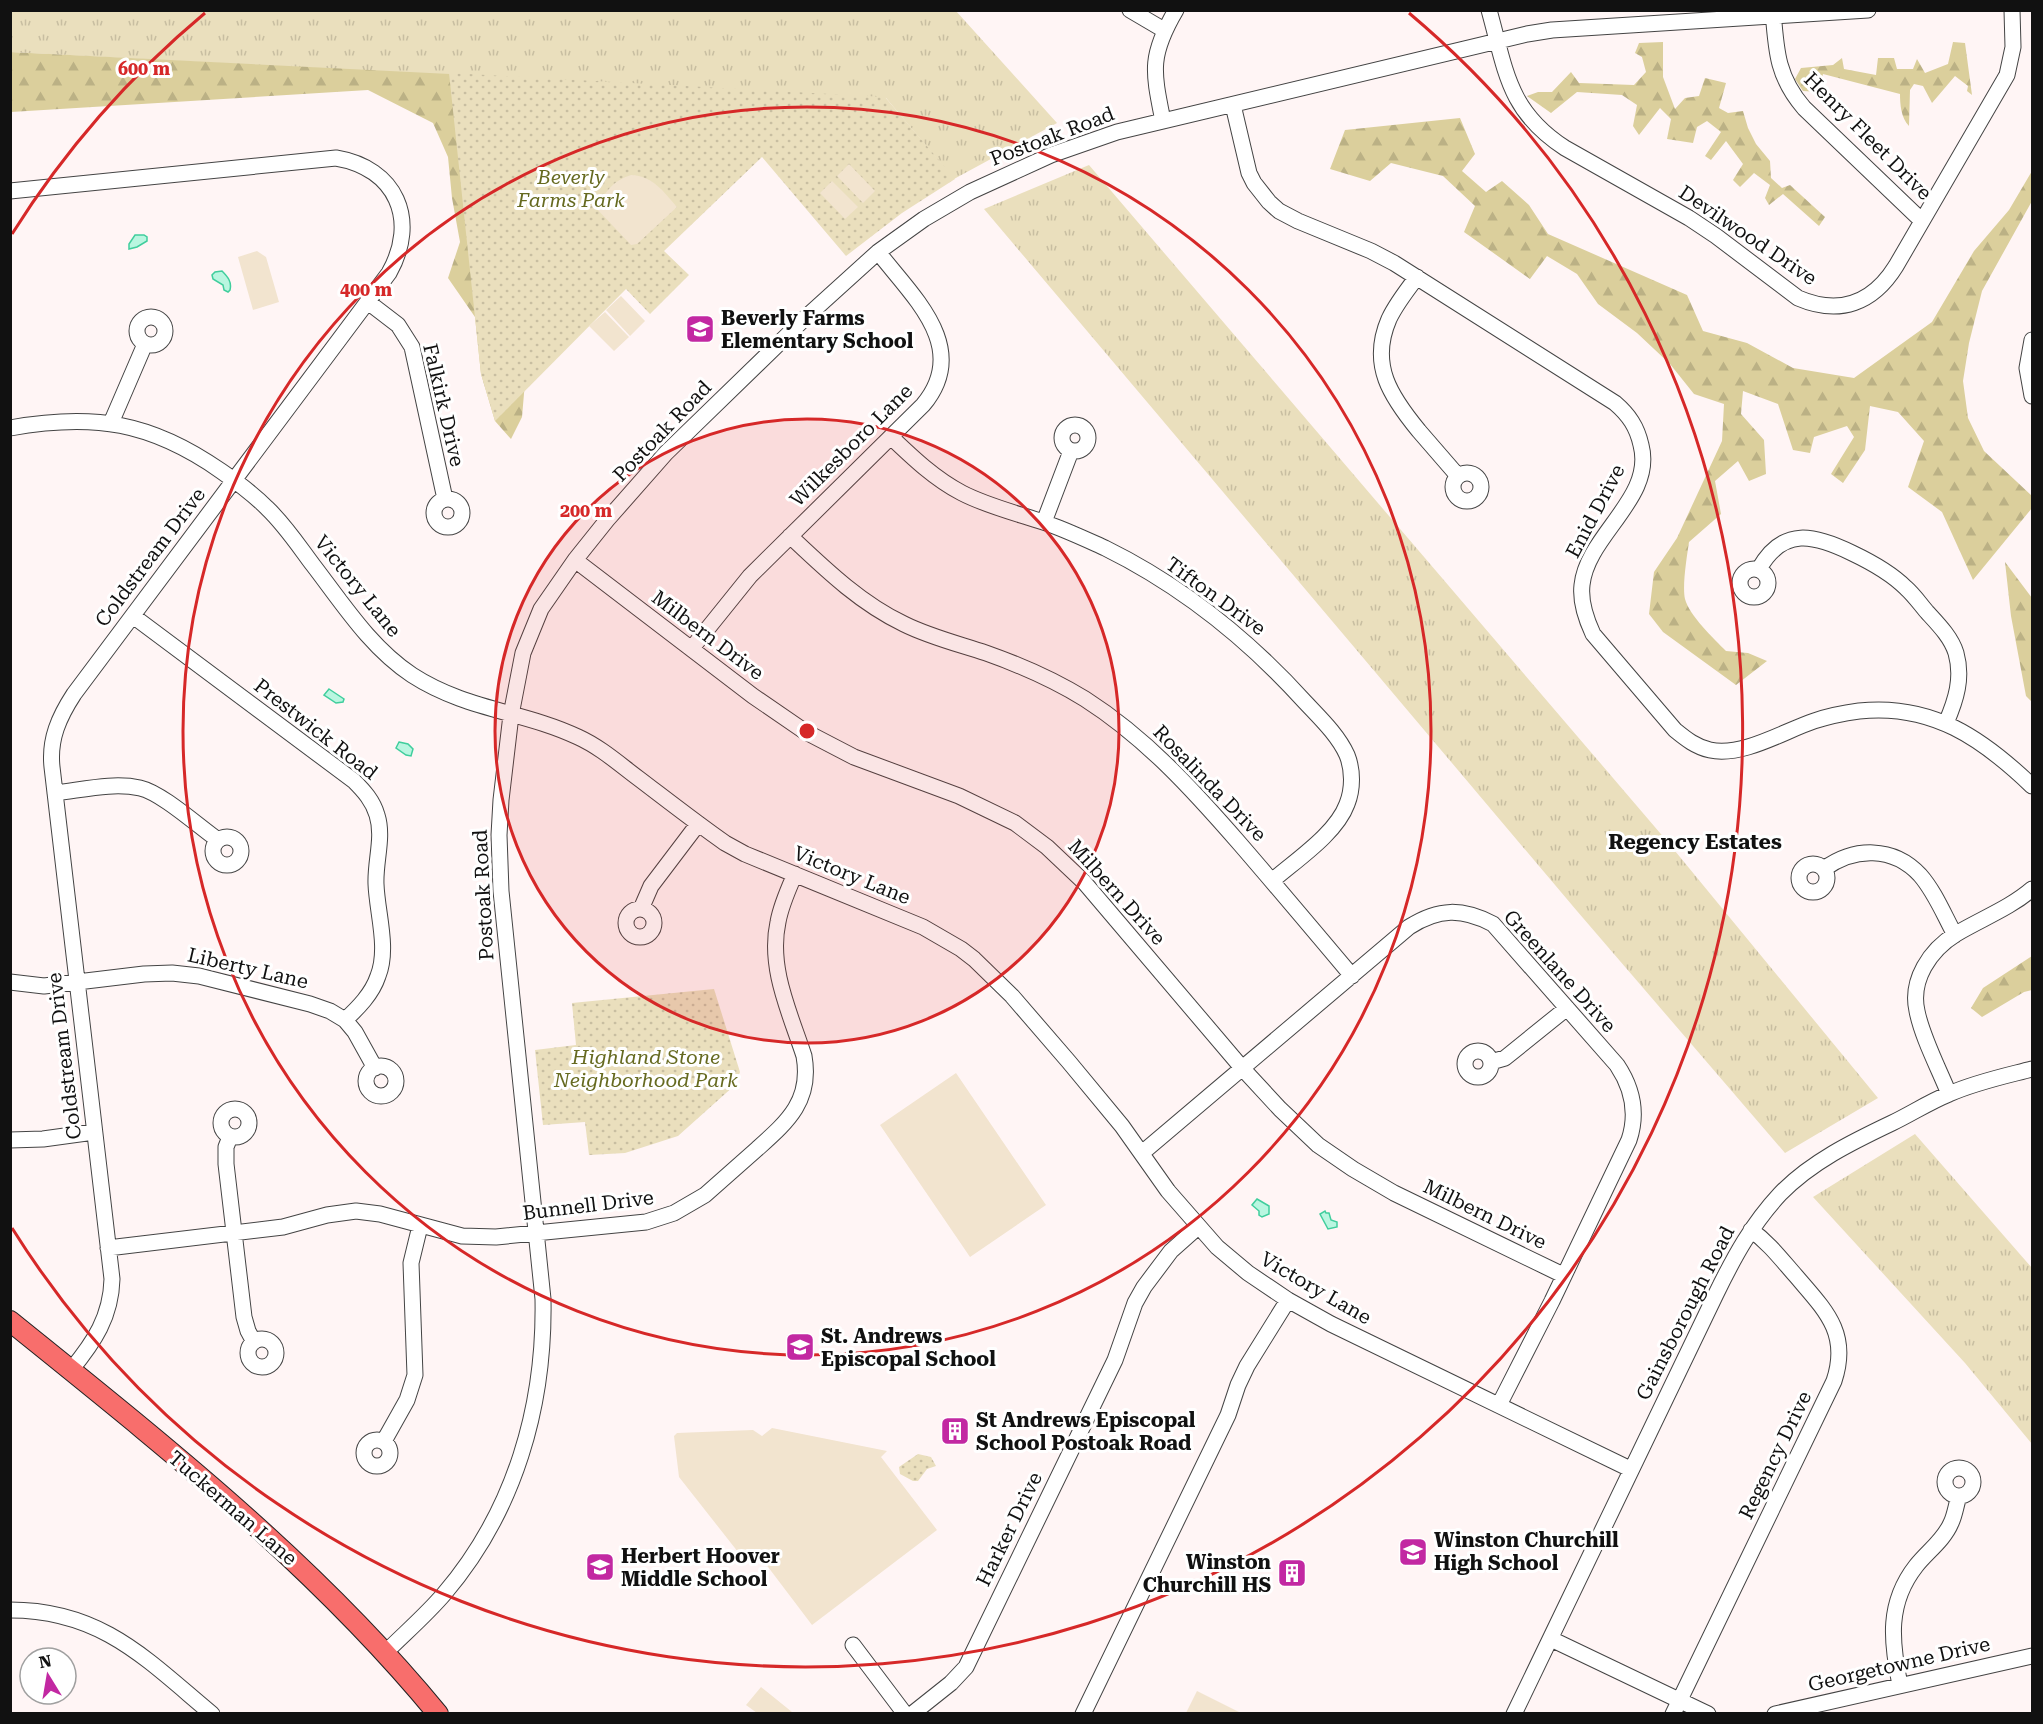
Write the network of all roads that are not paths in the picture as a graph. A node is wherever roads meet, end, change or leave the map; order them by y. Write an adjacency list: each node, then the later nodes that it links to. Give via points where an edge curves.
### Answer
1 (1130, 10): 7 (street)
2 (1176, 10): 7 (street)
3 (1489, 10): 8 (street, Devilwood Drive)
4 (1868, 10): 6 (street, Postoak Road)
5 (2012, 10): 12 (street, Devilwood Drive, via 2013,47 2007,75)
6 (1774, 13): 8 (street, Postoak Road, via 1552,30); 12 (street, Henry Fleet Drive, via 1779,64 1797,99)
7 (1164, 30): 10 (street, via 1154,68)
8 (1497, 40): 9 (street, Postoak Road); 12 (street, Devilwood Drive, via 1513,94 1546,136 1699,225 1798,298 1822,306 1863,299 1887,281)
9 (1233, 105): 10 (street, Postoak Road); 14 (street, Enid Drive, via 1250,173 1269,202 1298,221 1371,251)
10 (1163, 121): 13 (street, Postoak Road, via 1117,132 1014,170 924,219)
11 (10, 191): 15 (street, Coldstream Drive, via 322,158 349,160 383,180 397,199 402,217 402,239 395,262)
12 (1922, 221)
13 (878, 252): 21 (street, Wilkesboro Lane, via 928,317 938,334 943,361 935,386 923,405); 28 (street, Postoak Road, via 666,453)
14 (1416, 277): 23 (street, via 1386,327 1381,360 1384,379 1398,405); 33 (street, Enid Drive, via 1616,403 1634,425 1643,451 1639,480 1586,568 1582,603 1593,634 1675,730 1700,747 1727,751 1815,720 1860,711 1912,714)
15 (368, 302): 24 (street, Coldstream Drive); 25 (street, Falkirk Drive, via 398,325 412,347)
16 (2032, 340): 18 (street, via 2027,369)
17 (145, 344): 19 (street)
18 (2032, 396)
19 (111, 423): 20 (street, Victory Lane, via 68,421); 24 (street, Victory Lane, via 175,443)
20 (10, 428)
21 (891, 437): 26 (street, Tifton Drive, via 921,465 962,493); 27 (street, Wilkesboro Lane)
22 (1071, 451): 26 (street)
23 (1458, 476)
24 (234, 480): 30 (street, Coldstream Drive); 32 (street, Victory Lane, via 284,526 376,646 425,683 471,704)
25 (445, 499)
26 (1044, 522): 40 (street, Tifton Drive, via 1143,569 1222,621 1272,666 1340,743 1352,778 1342,816)
27 (790, 536): 31 (street, Wilkesboro Lane, via 748,578); 40 (street, Rosalinda Drive, via 839,582 880,611 938,638 1032,671 1111,717 1169,765)
28 (575, 560): 31 (street, Milbern Drive); 32 (street, Postoak Road, via 541,609 531,631)
29 (1759, 569): 33 (street, via 1766,556 1780,544 1810,538 1826,541 1894,577 1936,622 1955,651 1959,686)
30 (133, 616): 35 (street, Coldstream Drive, via 59,719 51,756); 48 (street, Prestwick Road, via 354,781 370,799 380,829 376,883 381,962 369,994)
31 (692, 648): 51 (street, Milbern Drive, via 765,705 819,740 978,804 1015,823 1047,847 1091,889)
32 (511, 715): 36 (street, Victory Lane, via 588,742); 62 (street, Postoak Road, via 501,800 499,861)
33 (1946, 723): 34 (street, Enid Drive, via 1993,750)
34 (2032, 786)
35 (55, 793): 37 (street, via 110,786 139,788 155,794); 46 (street, Coldstream Drive)
36 (698, 824): 39 (street, Victory Lane, via 725,843); 42 (street, via 651,885)
37 (218, 840)
38 (1824, 869): 43 (street, via 1856,853 1900,859 1921,876)
39 (795, 874): 57 (street, Victory Lane, via 923,927 974,959 1026,1011); 62 (street, Bunnell Drive, via 778,921 775,952 778,978 806,1065 803,1091 794,1113 705,1195 674,1213 646,1222)
40 (1272, 881): 44 (street, Rosalinda Drive)
41 (2032, 890): 43 (street)
42 (641, 909)
43 (1955, 935): 53 (street, via 1927,960 1916,995 1917,1011)
44 (1352, 976): 47 (street, Greenlane Drive, via 1421,920 1438,913 1460,912 1500,930); 51 (street, Greenlane Drive)
45 (10, 982): 46 (street, Liberty Lane, via 44,986)
46 (77, 982): 48 (street, Liberty Lane, via 144,974 199,976 310,1004); 54 (street, Coldstream Drive)
47 (1567, 1008): 49 (street, via 1511,1054); 64 (street, Greenlane Drive, via 1621,1071 1631,1090 1634,1109 1629,1140)
48 (345, 1020): 50 (street, Liberty Lane)
49 (1491, 1062)
50 (375, 1068)
51 (1243, 1069): 57 (street, Greenlane Drive); 64 (street, Milbern Drive, via 1293,1123 1353,1169)
52 (2032, 1069): 53 (street, Gainsborough Road)
53 (1949, 1094): 60 (street, Gainsborough Road, via 1826,1157 1782,1192)
54 (94, 1132): 56 (street); 63 (street, Coldstream Drive)
55 (230, 1137): 61 (street, via 226,1164)
56 (10, 1140)
57 (1142, 1154): 59 (street, Victory Lane)
58 (420, 1226): 61 (street, Bunnell Drive, via 356,1211); 62 (street, Bunnell Drive, via 462,1236); 70 (street, via 411,1263 415,1375 407,1400)
59 (1198, 1227): 65 (street, Victory Lane, via 1239,1267); 83 (street, Harker Drive, via 1167,1256 1144,1287 1116,1358 966,1667)
60 (1751, 1230): 71 (street, Gainsborough Road); 79 (street, Regency Drive, via 1766,1241 1825,1310 1837,1334 1839,1360 1828,1394)
61 (234, 1233): 63 (street, Bunnell Drive); 67 (street, via 244,1317)
62 (537, 1233): 76 (street, Postoak Road, via 543,1299 542,1360 534,1411 518,1468 488,1532 465,1568)
63 (108, 1248): 68 (street, Coldstream Drive, via 112,1279 109,1306 100,1330)
64 (1563, 1275): 69 (street, Greenlane Drive)
65 (1288, 1300): 69 (street, Victory Lane); 84 (street, via 1238,1384 1228,1415)
66 (10, 1321): 68 (main road, Tuckerman Lane)
67 (254, 1342)
68 (71, 1370): 76 (main road, Tuckerman Lane, via 244,1514)
69 (1499, 1405): 71 (street, Victory Lane)
70 (384, 1441)
71 (1630, 1469): 74 (street, Gainsborough Road)
72 (1959, 1496): 78 (street, via 1951,1524 1915,1568 1895,1610 1893,1652)
73 (10, 1610): 80 (street, via 43,1613 99,1628 132,1647)
74 (1551, 1639): 79 (street); 85 (street, Gainsborough Road)
75 (853, 1645): 82 (street)
76 (386, 1652): 81 (main road, Tuckerman Lane)
77 (2032, 1656): 78 (street, Georgetowne Drive)
78 (1900, 1685): 87 (street, Georgetowne Drive)
79 (1676, 1707): 86 (street)
80 (212, 1713)
81 (438, 1713)
82 (905, 1713)
83 (912, 1713)
84 (1083, 1713)
85 (1514, 1713)
86 (1708, 1713)
87 (1774, 1713)

